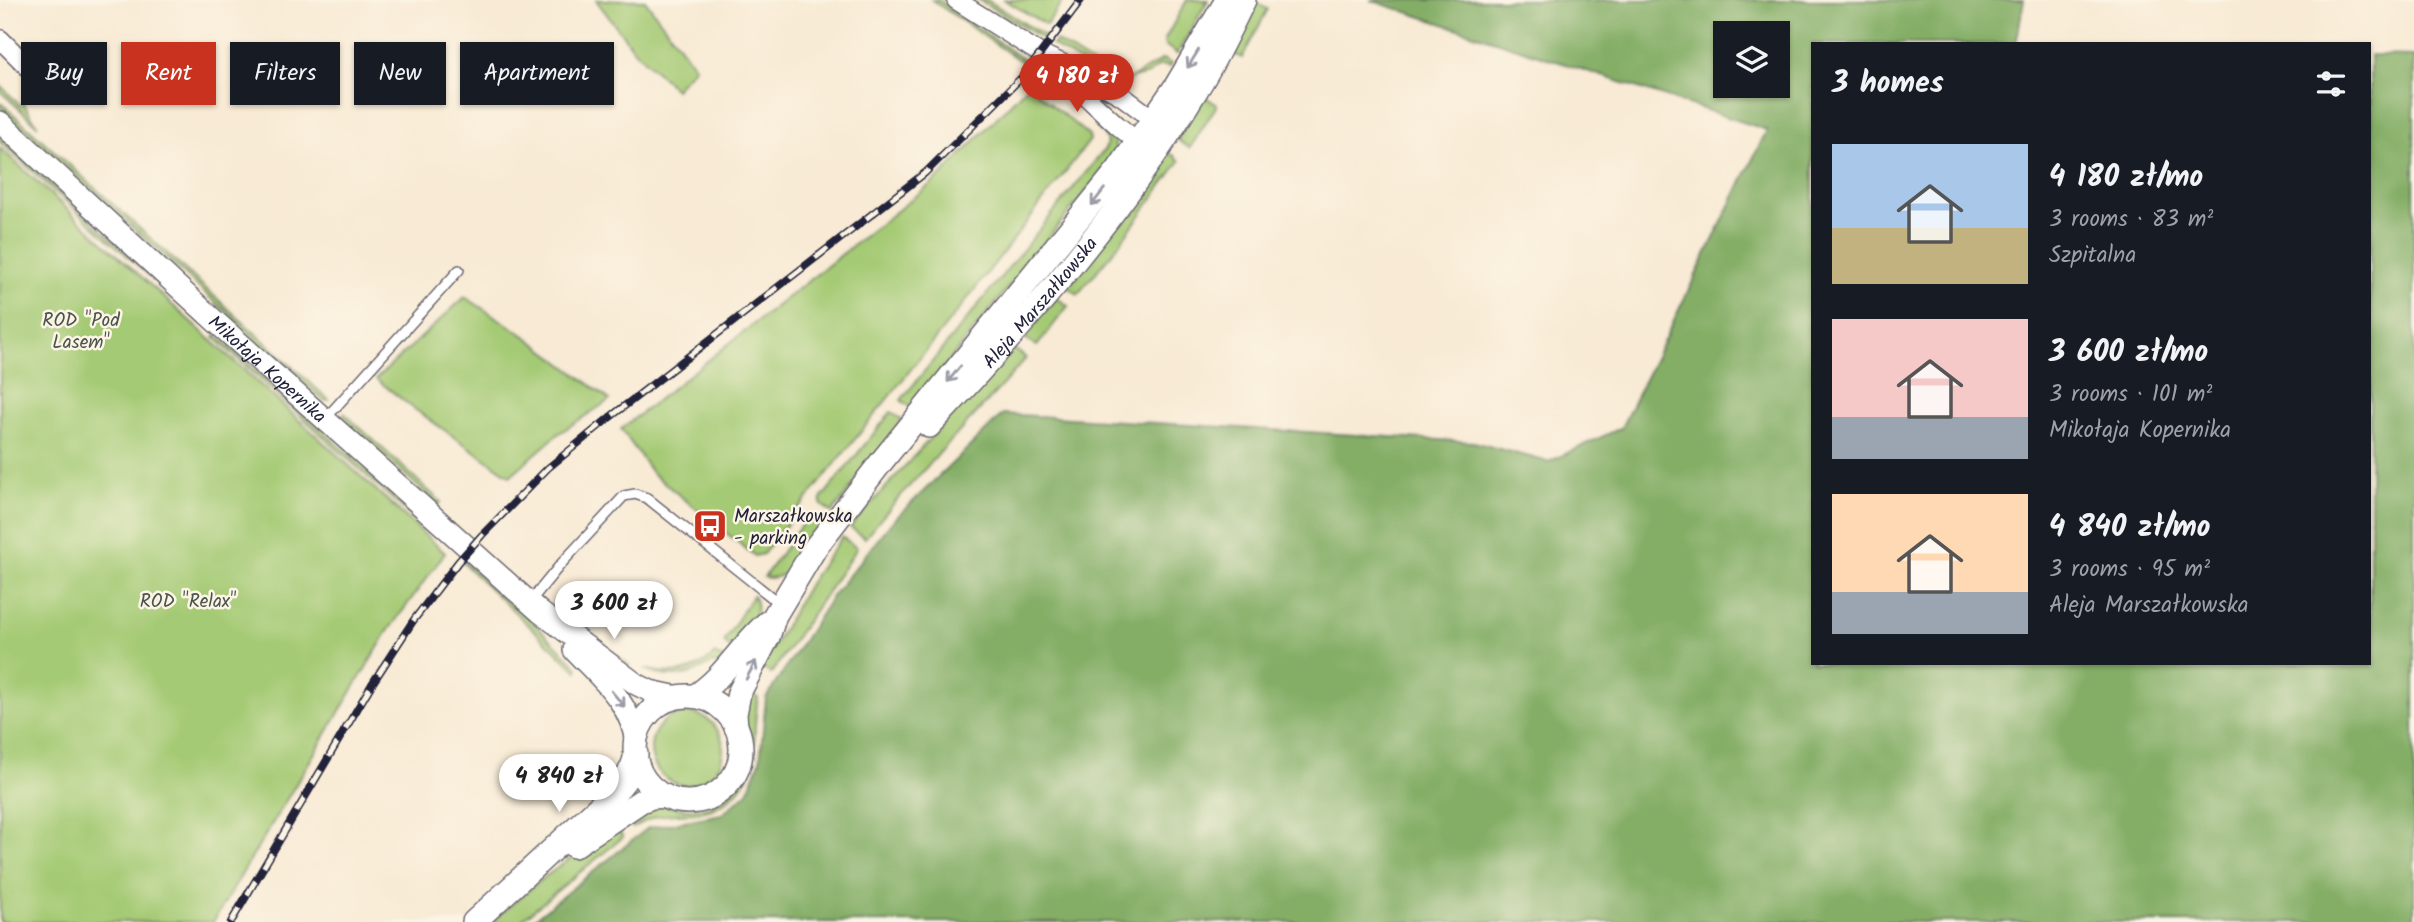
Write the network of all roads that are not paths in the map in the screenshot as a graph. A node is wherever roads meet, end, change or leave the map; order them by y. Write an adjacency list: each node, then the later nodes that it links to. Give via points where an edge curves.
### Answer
1 (956, 0): 5 (street)
2 (1227, 0): 8 (main road, Aleja Marszałkowska, one-way to 8)
3 (1244, 0): 8 (main road, Aleja Marszałkowska, via 1204,78)
4 (0, 39): 6 (street)
5 (1041, 54): 8 (street, via 1122,96); 9 (street)
6 (21, 59)
7 (0, 122): 11 (street, Mikołaja Kopernika)
8 (1162, 126): 9 (main road, Aleja Marszałkowska)
9 (1147, 149): 13 (main road, Aleja Marszałkowska, via 1074,228 824,535)
10 (459, 270): 11 (lane)
11 (326, 418): 12 (street, Mikołaja Kopernika)
12 (535, 607): 13 (lane, via 561,564 624,496 635,495 647,498); 14 (street, Mikołaja Kopernika, via 636,684); 16 (street, Mikołaja Kopernika, one-way to 16, via 625,707 632,719)
13 (778, 610): 14 (main road, Aleja Marszałkowska, via 718,678); 15 (main road, Aleja Marszałkowska, one-way to 13, via 736,703)
14 (687, 697): 15 (main road, via 721,706); 16 (main road, via 661,704 649,714 640,727)
15 (736, 727): 17 (main road, via 741,753 728,784 697,801)
16 (636, 749): 17 (main road, via 649,785); 18 (main road, via 630,772 617,790)
17 (665, 796): 18 (main road, via 652,797 624,811)
18 (511, 890): 19 (main road)
19 (474, 922)

